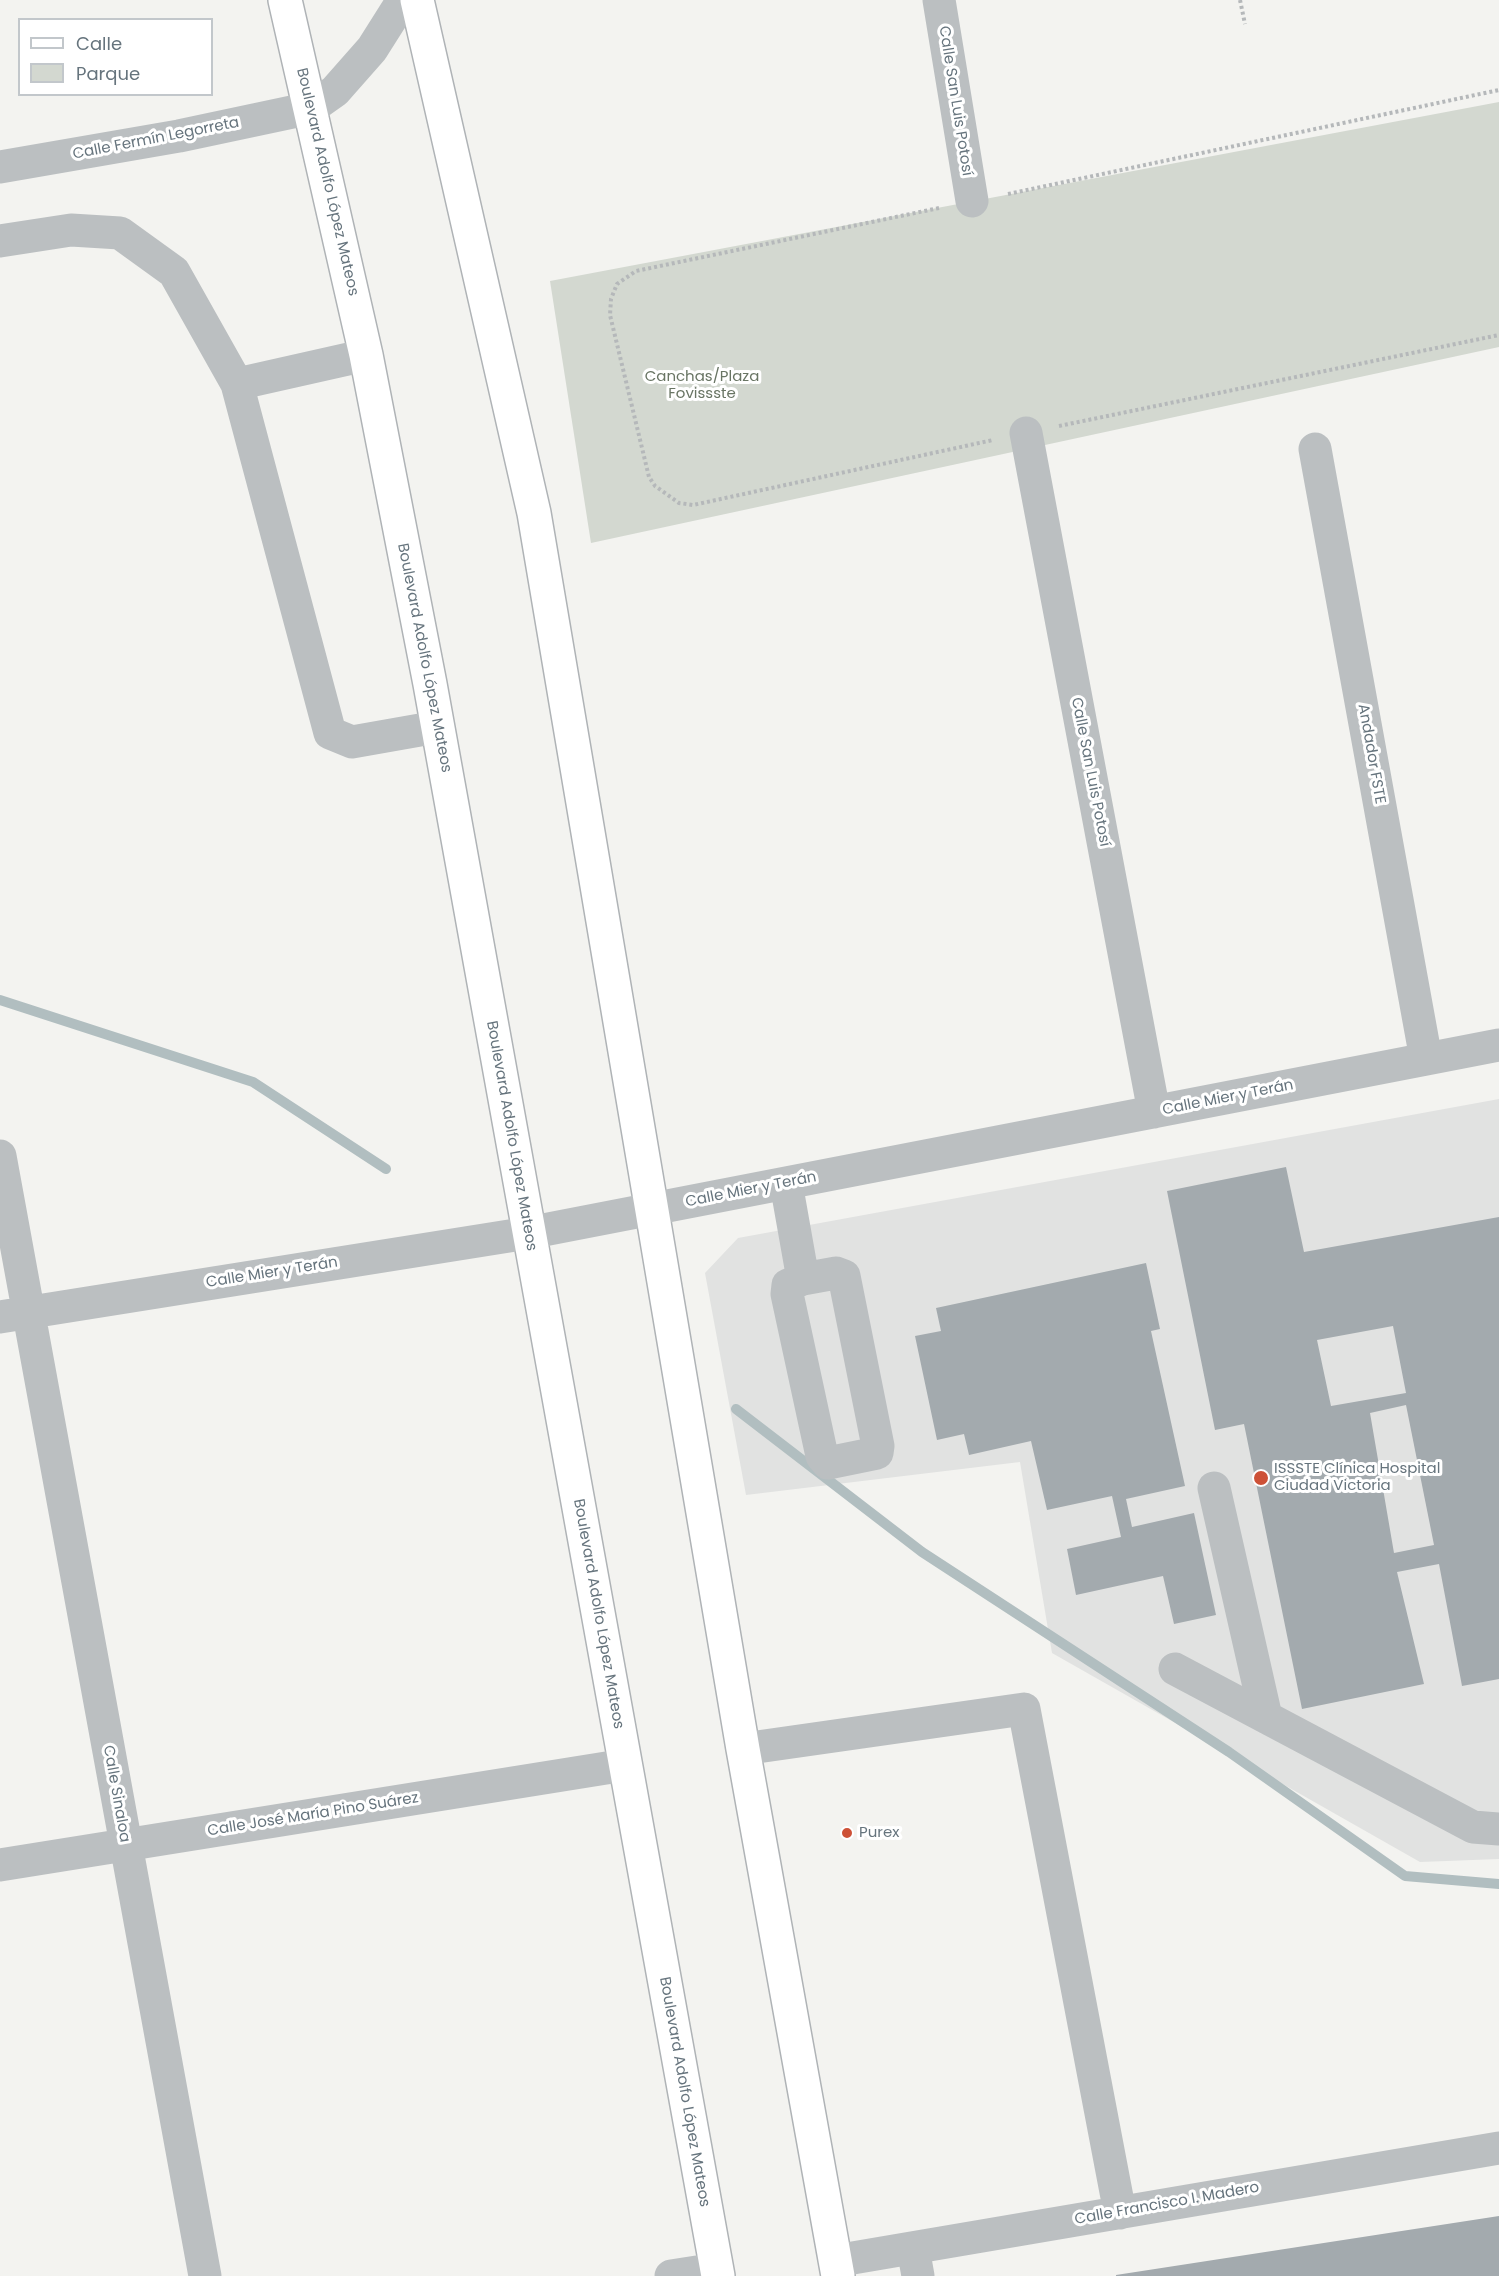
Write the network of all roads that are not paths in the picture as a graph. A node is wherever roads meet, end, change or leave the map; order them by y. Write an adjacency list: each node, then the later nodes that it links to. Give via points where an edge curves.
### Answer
1 (285, 0): 5 (main road, Boulevard Adolfo López Mateos)
2 (403, 0): 5 (street, via 372,49 335,91)
3 (417, 0): 19 (main road, via 534,513)
4 (939, 0): 7 (street, Calle San Luis Potosí)
5 (311, 108): 6 (street, Calle Fermín Legorreta); 9 (main road, Boulevard Adolfo López Mateos)
6 (0, 167)
7 (972, 201)
8 (0, 241): 10 (street, via 70,230 120,233 174,272)
9 (366, 355): 10 (street); 13 (main road, Boulevard Adolfo López Mateos)
10 (237, 384): 13 (street, via 330,733 352,742)
11 (1026, 433): 16 (street, Calle San Luis Potosí)
12 (1315, 449): 15 (street, Andador FSTE)
13 (437, 727): 20 (main road, Boulevard Adolfo López Mateos)
14 (1499, 1045): 15 (street, Calle Mier y Terán)
15 (1426, 1059): 16 (street, Calle Mier y Terán)
16 (1154, 1112): 18 (street, Calle Mier y Terán)
17 (0, 1156): 22 (street, Calle Sinaloa)
18 (786, 1183): 19 (street, Calle Mier y Terán); 21 (street)
19 (652, 1209): 20 (street, Calle Mier y Terán); 26 (main road)
20 (528, 1233): 22 (street, Calle Mier y Terán); 27 (main road, Boulevard Adolfo López Mateos)
21 (803, 1279): 21 (street, via 836,1273 844,1276 877,1453 828,1463 822,1456 787,1294 788,1285)
22 (14, 1314): 29 (street, Calle Sinaloa)
23 (1214, 1488): 25 (street)
24 (1175, 1669): 25 (street)
25 (1266, 1717): 28 (street, via 1473,1827)
26 (743, 1749): 32 (street, via 1024,1709); 34 (main road)
27 (625, 1765): 29 (street, Calle José María Pino Suárez); 35 (main road, Boulevard Adolfo López Mateos)
28 (1499, 1829)
29 (126, 1844): 30 (street, Calle José María Pino Suárez); 36 (street, Calle Sinaloa)
30 (0, 1865)
31 (1499, 2148): 32 (street, Calle Francisco I. Madero)
32 (1120, 2213): 33 (street, Calle Francisco I. Madero)
33 (916, 2262): 34 (street, Calle Francisco I. Madero)
34 (837, 2269)
35 (717, 2272): 37 (street)
36 (205, 2276)
37 (671, 2276)

